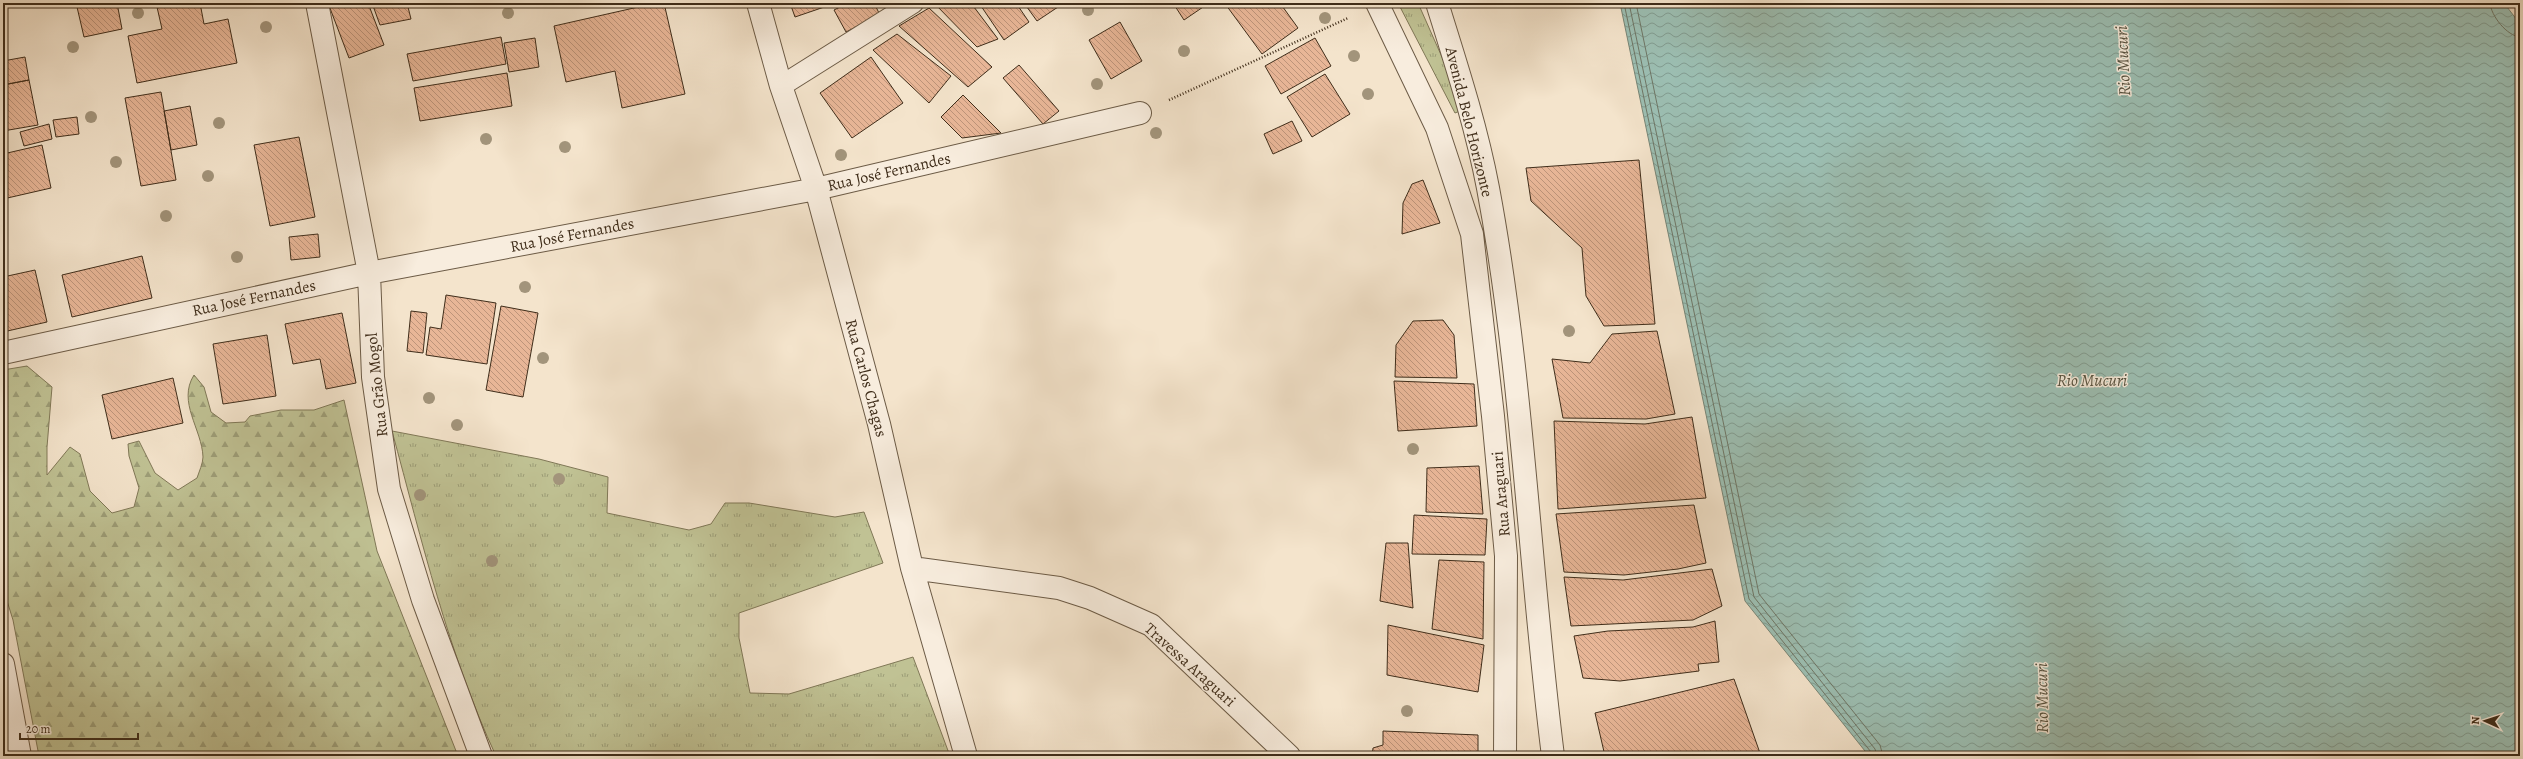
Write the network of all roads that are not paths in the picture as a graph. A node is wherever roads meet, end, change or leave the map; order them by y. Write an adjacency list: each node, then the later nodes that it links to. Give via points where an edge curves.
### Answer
1 (317, 3): 11 (street, Rua Grão Mogol)
2 (758, 3): 6 (street, Rua Carlos Chagas)
3 (913, 3): 6 (lane)
4 (1437, 3): 10 (street, Avenida Belo Horizonte, via 1468,104 1488,187)
5 (1378, 4): 9 (street, Avenida Belo Horizonte, via 1437,128)
6 (781, 86): 8 (street, Rua Carlos Chagas)
7 (1140, 113): 8 (street, Rua José Fernandes)
8 (816, 189): 11 (street, Rua José Fernandes); 13 (street, Rua Carlos Chagas, via 879,424)
9 (1472, 234): 19 (street, Rua Araguari, via 1506,556)
10 (1496, 242): 20 (street, Rua Araguari, via 1512,338 1539,649)
11 (368, 273): 12 (street, Rua José Fernandes); 16 (street, Rua Grão Mogol, via 373,377 389,489 423,600)
12 (3, 353)
13 (912, 568): 17 (street, Rua Carlos Chagas); 18 (street, Travessa Araguari, via 1059,588 1090,598 1151,625)
14 (3, 664): 15 (street)
15 (20, 756)
16 (481, 756)
17 (966, 756)
18 (1289, 756)
19 (1505, 756)
20 (1553, 756)

